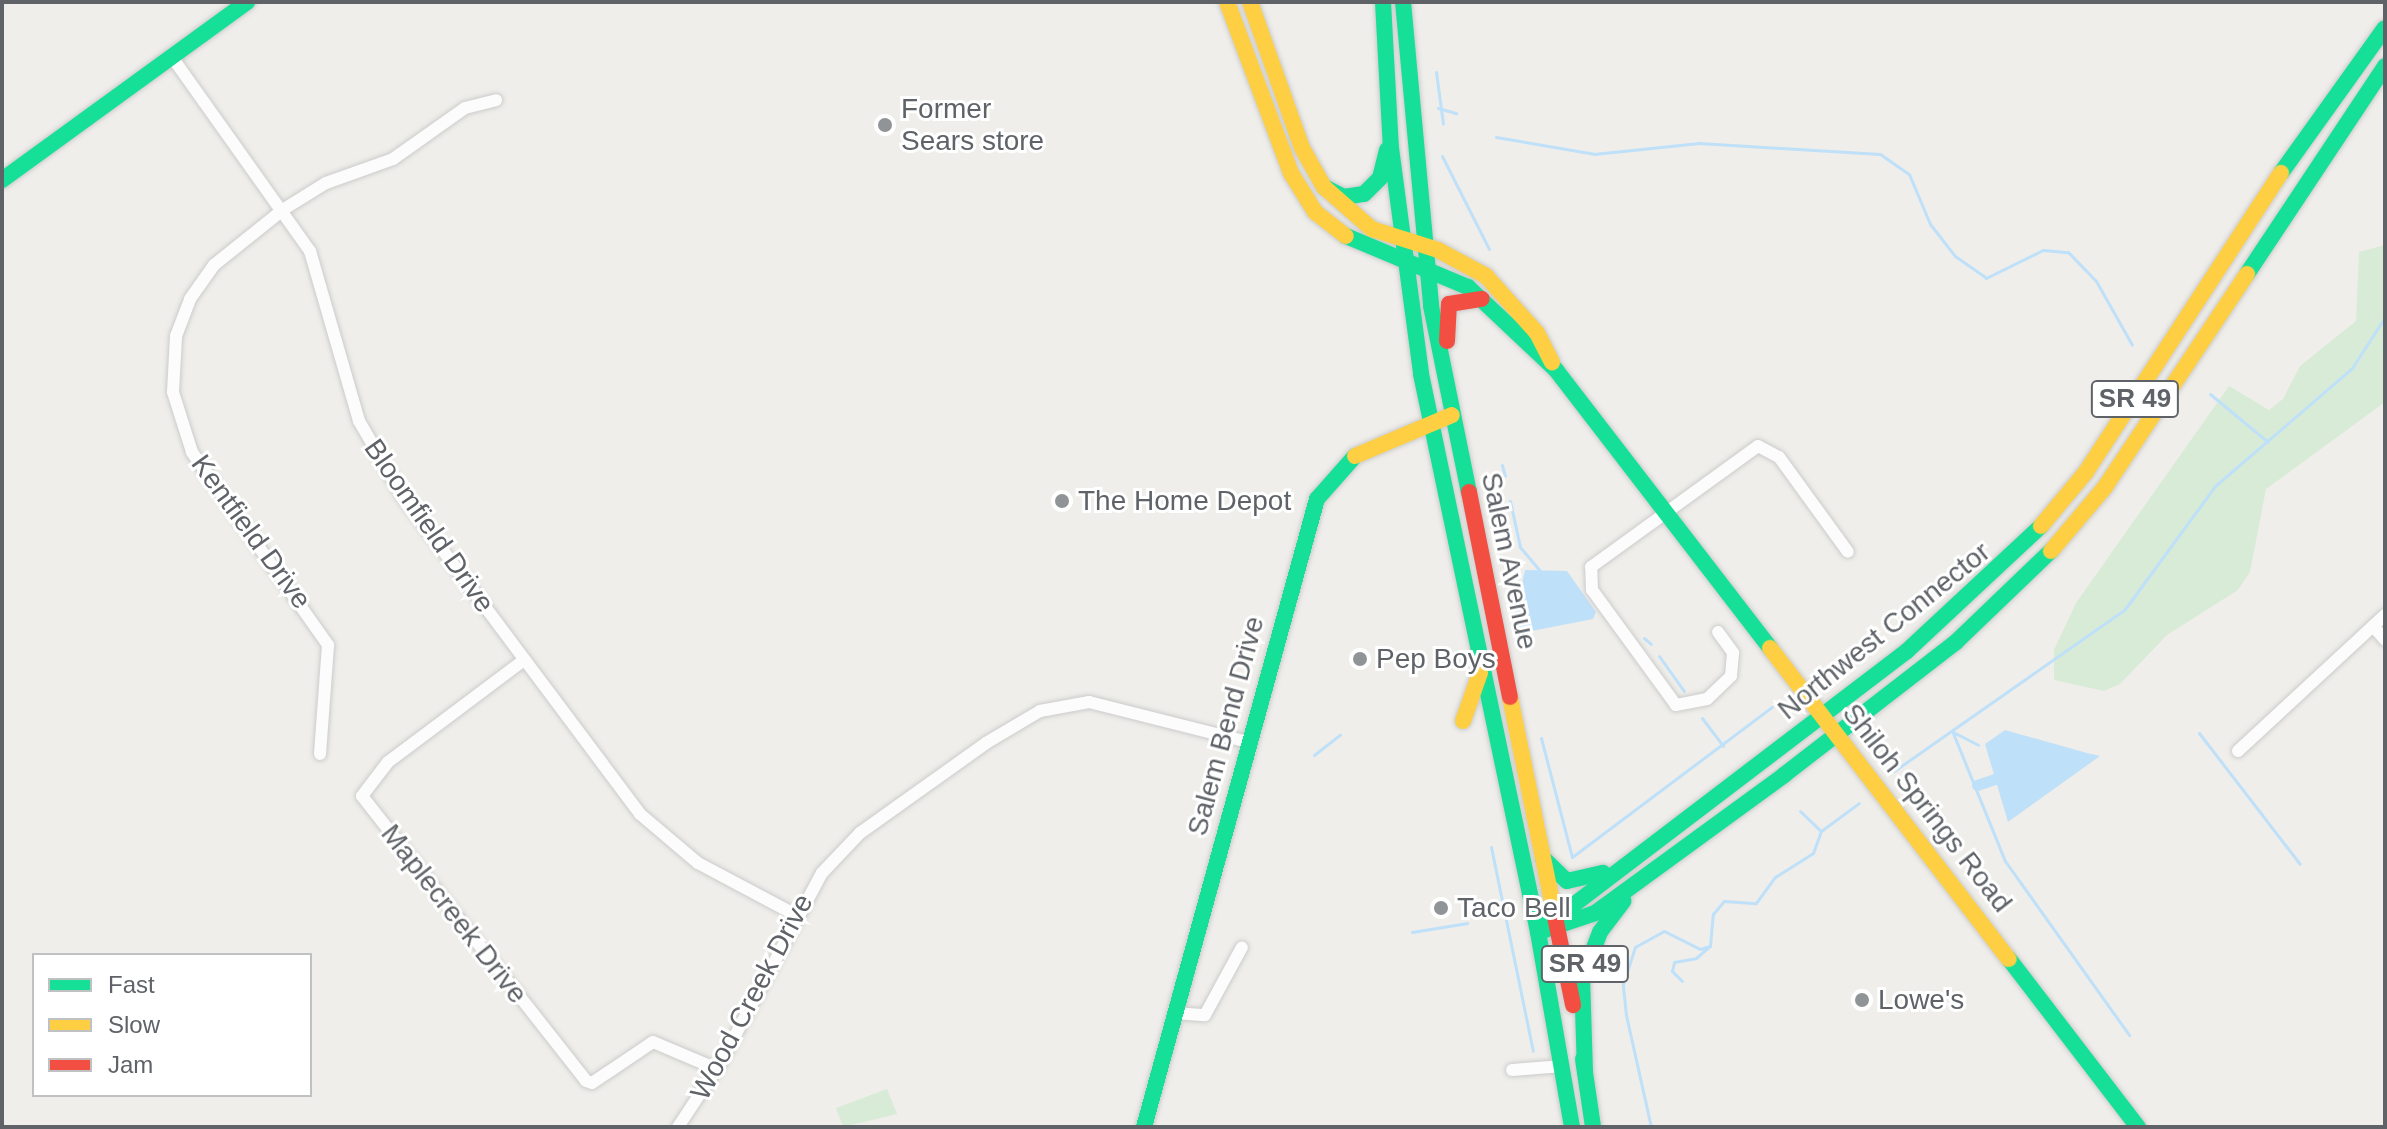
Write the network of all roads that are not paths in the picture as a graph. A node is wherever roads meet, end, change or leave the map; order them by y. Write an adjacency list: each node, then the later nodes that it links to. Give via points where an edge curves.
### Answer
1 (247, 2): 9 (main road)
2 (1227, 2): 18 (main road, Shiloh Springs Road, via 1302,196 1345,239)
3 (1250, 2): 14 (main road, Shiloh Springs Road, via 1302,148)
4 (1383, 2): 12 (main road, Salem Avenue)
5 (1392, 2): 8 (main road)
6 (1403, 2): 8 (main road, Salem Avenue)
7 (2385, 28): 33 (main road, Northwest Connector / SR 49, via 2044,525 1941,625)
8 (1405, 48): 17 (main road, Salem Avenue)
9 (172, 57): 13 (main road); 15 (street, Bloomfield Drive)
10 (2385, 66): 35 (main road, Northwest Connector / SR 49, via 2061,541 1956,642)
11 (496, 100): 15 (street, Kentfield Drive, via 465,108 393,159 326,183)
12 (1390, 124): 14 (main road, via 1373,187 1344,197); 16 (main road, Salem Avenue)
13 (2, 180)
14 (1324, 187): 16 (main road, Shiloh Springs Road, via 1353,216)
15 (284, 209): 31 (street, Bloomfield Drive, via 323,280 367,439); 38 (street, Kentfield Drive, via 214,265 190,299 174,347 173,392 201,467 324,634 331,670)
16 (1402, 240): 17 (main road, Shiloh Springs Road); 18 (main road, Salem Avenue)
17 (1420, 244): 19 (main road, Salem Avenue); 21 (main road, Shiloh Springs Road, via 1467,264 1507,295)
18 (1405, 262): 19 (main road, Shiloh Springs Road); 24 (main road, Salem Avenue)
19 (1425, 268): 20 (main road, Shiloh Springs Road); 22 (main road, Salem Avenue)
20 (1482, 299): 21 (main road, Shiloh Springs Road); 22 (main road, via 1467,296 1449,304)
21 (1556, 370): 25 (main road, Shiloh Springs Road)
22 (1443, 372): 23 (main road, Salem Avenue)
23 (1452, 415): 24 (main road, Salem Bend Drive); 39 (main road, Salem Avenue)
24 (1431, 423): 32 (main road, Salem Avenue); 36 (main road, Salem Bend Drive, via 1360,450 1327,481 1308,522)
25 (1666, 511): 26 (street, via 1739,454 1765,447); 29 (street, via 1594,563 1592,590 1681,708 1707,699 1731,676 1733,653); 33 (main road, Shiloh Springs Road)
26 (1848, 552)
27 (2385, 615): 28 (street)
28 (2373, 626): 30 (street); 37 (street)
29 (1718, 632)
30 (2385, 640)
31 (524, 660): 42 (street, Bloomfield Drive, via 660,833 721,877); 48 (street, Maplecreek Drive, via 388,762 362,796 586,1081 592,1083 653,1042)
32 (1482, 662): 34 (main road, via 1476,699); 44 (main road, Salem Avenue)
33 (1823, 716): 35 (main road, Shiloh Springs Road); 40 (main road, Northwest Connector / SR 49)
34 (1463, 721)
35 (1837, 734): 41 (main road, Northwest Connector / SR 49); 55 (main road, Shiloh Springs Road)
36 (1248, 742): 42 (street, Wood Creek Drive, via 1105,703 1040,711 860,833); 46 (main road, Salem Bend Drive)
37 (2238, 751)
38 (320, 754)
39 (1543, 858): 40 (main road, via 1567,881); 43 (main road, Salem Avenue)
40 (1626, 863): 43 (main road, Northwest Connector / SR 49)
41 (1645, 876): 43 (main road, Northwest Connector, via 1595,913); 50 (main road, SR 49, via 1586,959)
42 (794, 914): 48 (street, Wood Creek Drive)
43 (1556, 923): 44 (main road); 50 (main road, Salem Avenue)
44 (1538, 932): 47 (main road, Salem Avenue / SR 49)
45 (1242, 947): 46 (street, via 1205,1015)
46 (1174, 1013): 52 (main road, Salem Bend Drive)
47 (1563, 1066): 49 (street); 53 (main road, Salem Avenue / SR 49)
48 (717, 1069): 51 (street, Wood Creek Drive)
49 (1512, 1070)
50 (1585, 1072): 54 (main road, Salem Avenue / SR 49)
51 (678, 1127)
52 (1144, 1127)
53 (1572, 1127)
54 (1593, 1127)
55 (2138, 1127)

